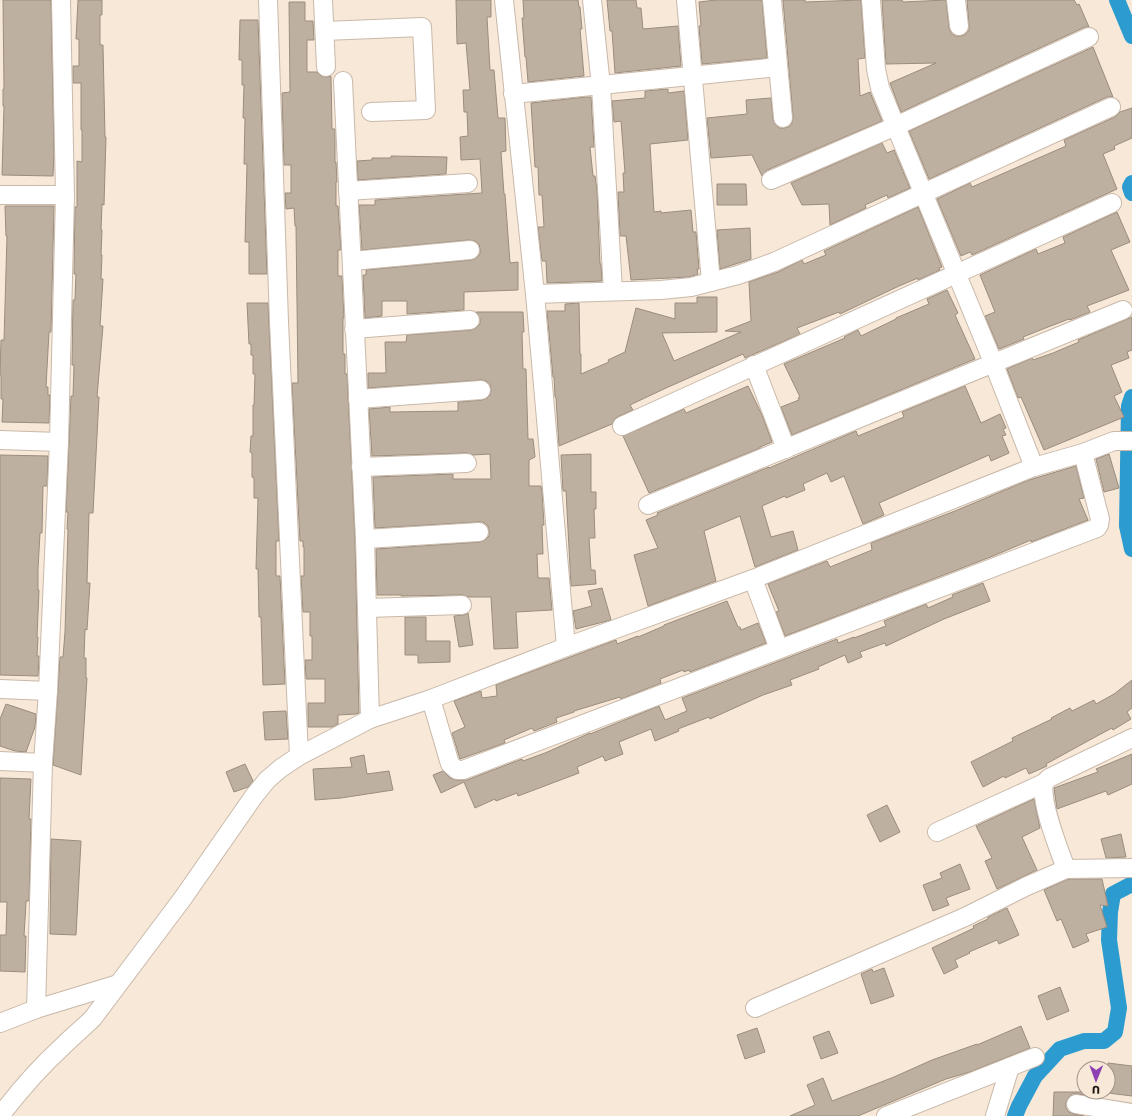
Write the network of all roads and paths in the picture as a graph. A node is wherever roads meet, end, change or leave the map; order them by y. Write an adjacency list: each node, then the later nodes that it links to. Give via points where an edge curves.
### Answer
1 (61, 0): 28 (street)
2 (268, 0): 65 (street, via 279,322)
3 (323, 0): 11 (street)
4 (504, 0): 18 (street)
5 (592, 0): 17 (street)
6 (686, 0): 15 (street)
7 (772, 0): 14 (street)
8 (871, 0): 22 (street, via 876,69 880,88)
9 (956, 0): 10 (street)
10 (959, 26)
11 (325, 31): 13 (street); 20 (street, via 422,27 426,110)
12 (1089, 37): 22 (street)
13 (326, 67)
14 (778, 67): 15 (street); 21 (street)
15 (693, 76): 17 (street); 33 (street)
16 (343, 81): 25 (street)
17 (601, 86): 18 (street); 34 (street)
18 (513, 94): 35 (street)
19 (1110, 107): 26 (street)
20 (372, 112)
21 (783, 118)
22 (896, 126): 23 (street); 26 (street)
23 (771, 180)
24 (468, 183): 25 (street)
25 (348, 191): 31 (street)
26 (923, 194): 32 (street); 33 (street, via 774,262)
27 (0, 195): 28 (street)
28 (66, 195): 46 (street)
29 (1112, 203): 32 (street)
30 (470, 250): 31 (street)
31 (352, 261): 38 (street)
32 (957, 275): 39 (street); 40 (street)
33 (711, 282): 34 (street, via 661,290)
34 (613, 291): 35 (street)
35 (535, 294): 58 (street)
36 (1122, 310): 39 (street)
37 (470, 320): 38 (street)
38 (354, 329): 42 (street)
39 (993, 362): 47 (street); 51 (street)
40 (754, 365): 43 (street); 47 (street)
41 (481, 390): 42 (street)
42 (358, 399): 50 (street)
43 (622, 426)
44 (0, 440): 46 (street)
45 (1132, 441): 48 (street, via 1114,441)
46 (59, 442): 61 (street)
47 (786, 450): 52 (street)
48 (1083, 453): 51 (street); 59 (street, via 1100,518 1097,528)
49 (466, 463): 50 (street)
50 (361, 467): 54 (street)
51 (1034, 467): 55 (street)
52 (648, 505)
53 (479, 532): 54 (street)
54 (365, 539): 57 (street)
55 (753, 579): 58 (street); 59 (street)
56 (462, 605): 57 (street)
57 (367, 608): 63 (street)
58 (566, 647): 62 (street)
59 (779, 649): 62 (street, via 464,770 457,770 450,764)
60 (0, 689): 61 (street)
61 (48, 691): 67 (street)
62 (431, 699): 63 (street)
63 (370, 720): 65 (street)
64 (1132, 738): 68 (street, via 1049,778)
65 (299, 756): 72 (street, via 267,780 254,796 183,898)
66 (0, 761): 67 (street)
67 (43, 763): 74 (street)
68 (1044, 783): 69 (street); 71 (street, via 1043,794)
69 (938, 832)
70 (1132, 868): 71 (street)
71 (1066, 869): 73 (street, via 965,917)
72 (118, 984): 74 (street); 80 (street, via 93,1018 24,1086)
73 (755, 1008)
74 (36, 1009): 75 (street)
75 (0, 1023)
76 (1035, 1057): 77 (street)
77 (1010, 1067): 81 (street); 82 (street)
78 (1076, 1104): 79 (street)
79 (1132, 1113)
80 (0, 1116)
81 (886, 1116)
82 (995, 1116)

